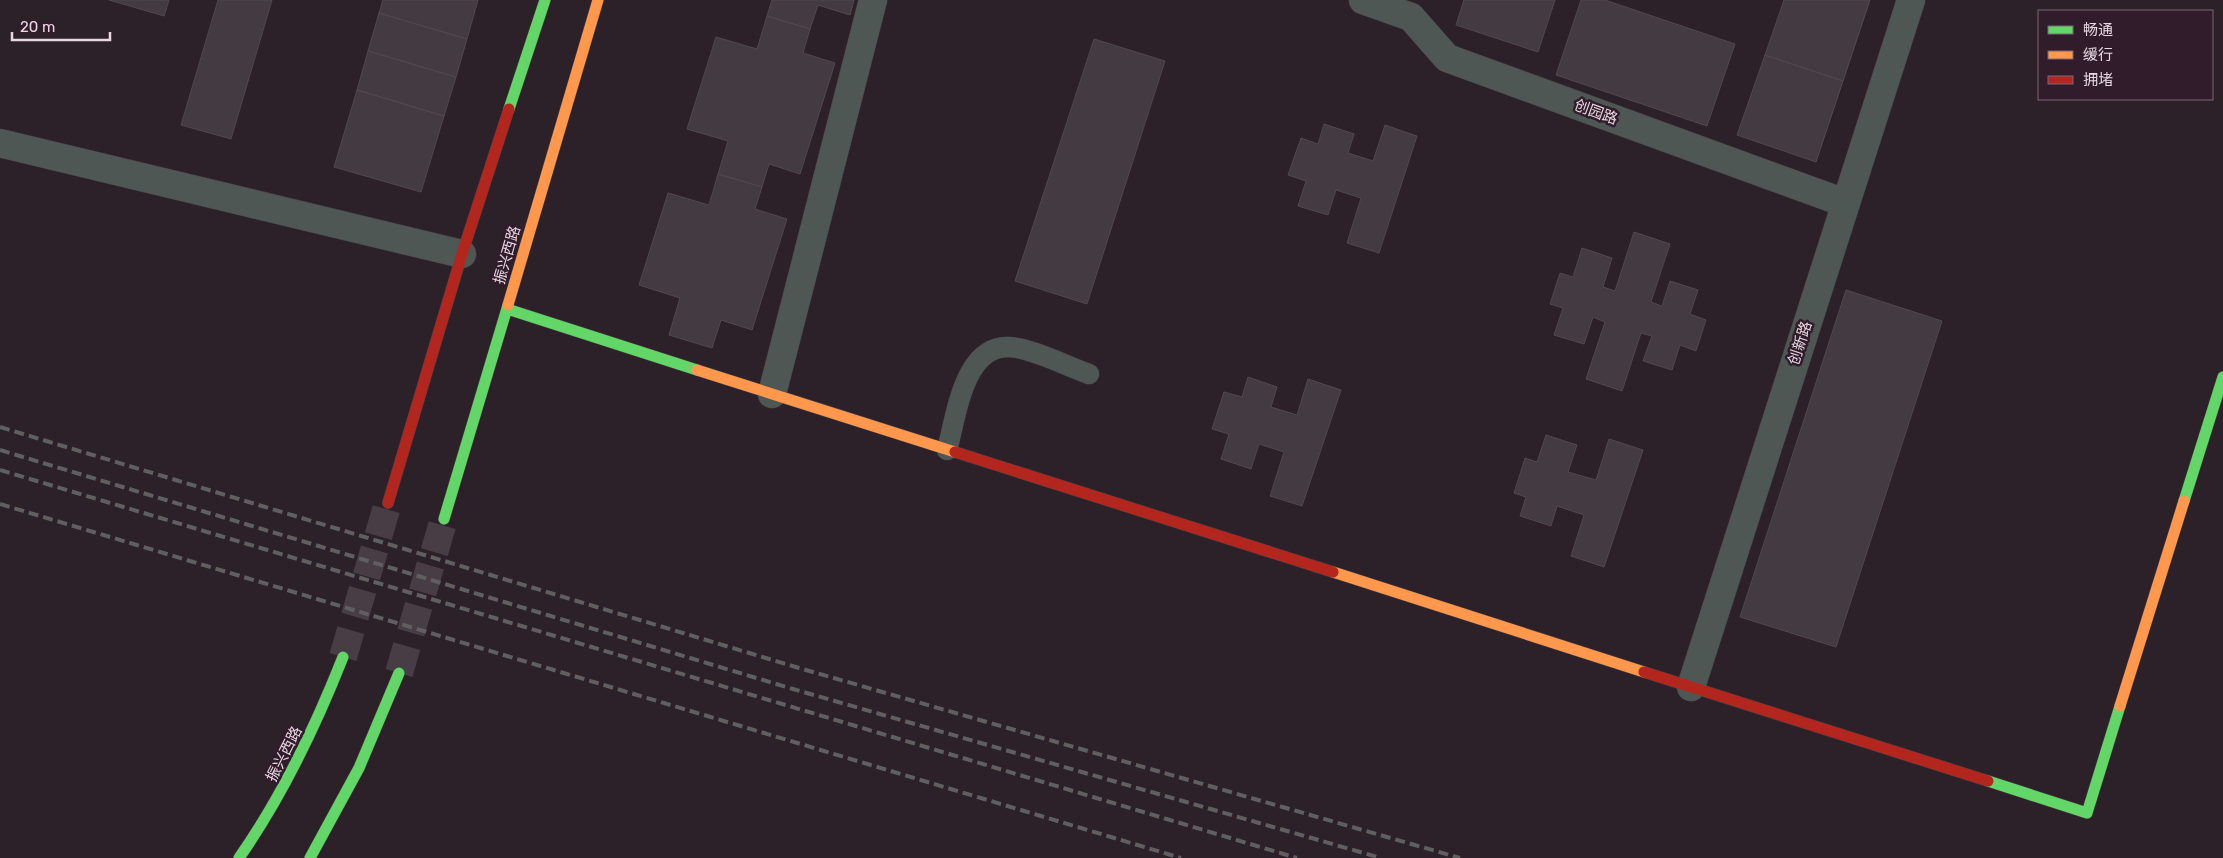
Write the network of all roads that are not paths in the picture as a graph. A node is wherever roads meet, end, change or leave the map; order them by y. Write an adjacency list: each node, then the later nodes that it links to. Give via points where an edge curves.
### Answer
1 (546, 0): 9 (street)
2 (598, 0): 10 (street, 振兴西路)
3 (872, 0): 13 (street)
4 (1363, 0): 6 (street, 创园路)
5 (1910, 0): 8 (street, 创新路)
6 (1415, 9): 8 (street, 创园路, via 1447,58)
7 (0, 143): 9 (street)
8 (1845, 203): 19 (street, 创新路)
9 (462, 254): 15 (street)
10 (506, 309): 13 (street); 16 (street, 振兴西路)
11 (1089, 374): 14 (lane, via 1017,348 987,352 970,369)
12 (2223, 378): 19 (street, via 2087,813)
13 (772, 394): 14 (street)
14 (946, 450): 19 (street)
15 (388, 503)
16 (444, 519)
17 (343, 657): 20 (street, 振兴西路, via 303,753)
18 (399, 673): 21 (street, via 355,778)
19 (1691, 687)
20 (239, 858)
21 (310, 858)

